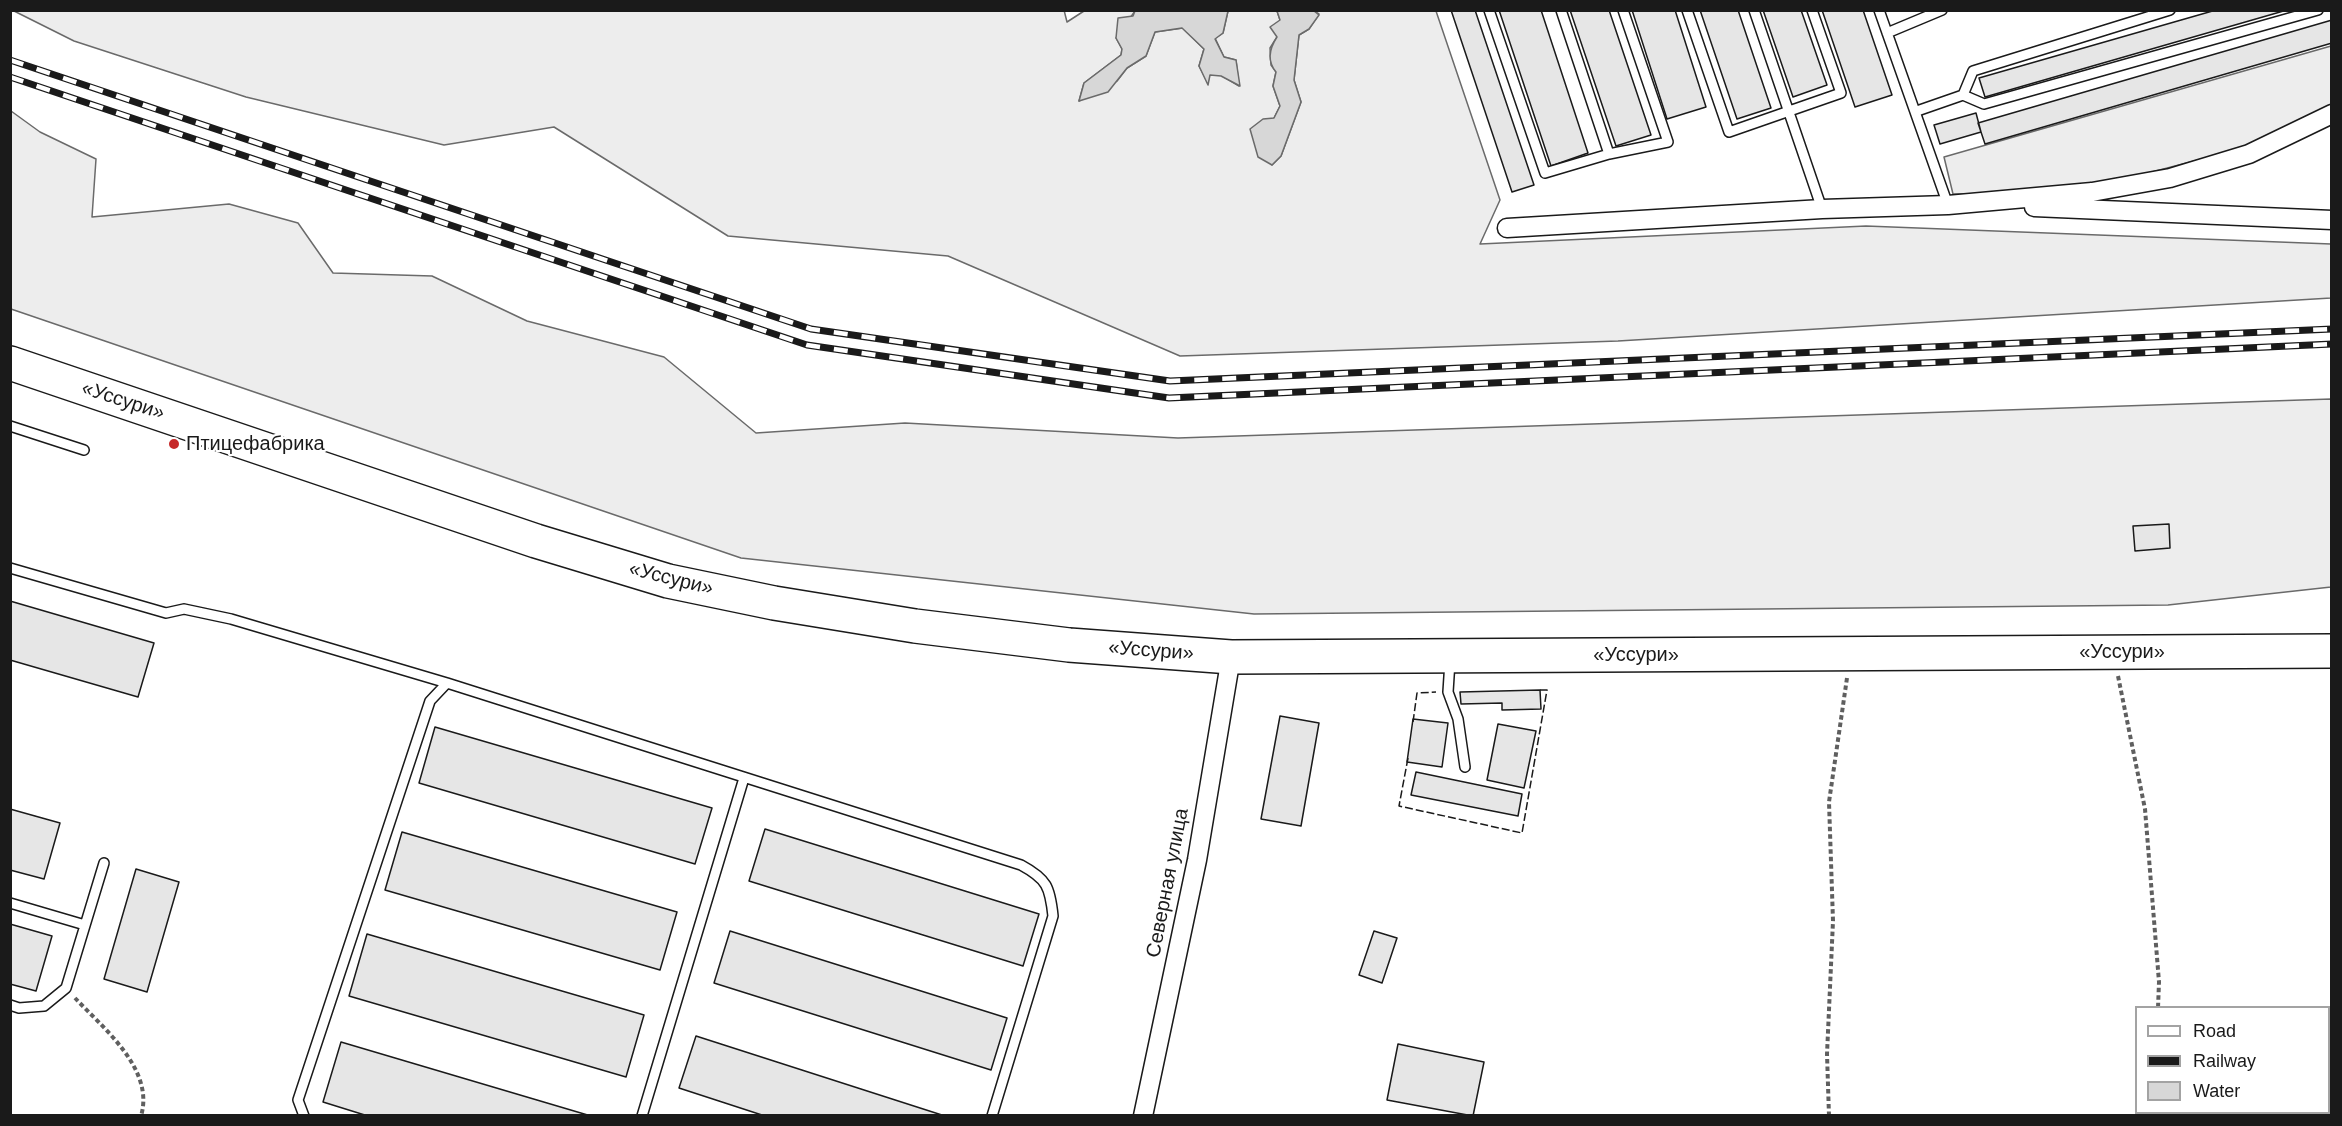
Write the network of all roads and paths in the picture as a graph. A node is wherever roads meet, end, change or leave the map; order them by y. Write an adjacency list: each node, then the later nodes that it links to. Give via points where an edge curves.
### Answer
1 (1489, 10): 16 (lane, via 1545,173)
2 (1561, 10): 16 (lane)
3 (1623, 10): 16 (lane, via 1668,142)
4 (1687, 10): 13 (lane, via 1729,132)
5 (1755, 10): 13 (lane)
6 (1812, 10): 13 (lane, via 1841,93)
7 (1879, 10): 11 (lane)
8 (1942, 10): 11 (lane)
9 (2170, 10): 12 (lane, via 1973,71)
10 (2318, 10): 12 (lane, via 1984,104)
11 (1887, 33): 14 (lane)
12 (1963, 95): 14 (lane)
13 (1789, 111): 18 (lane)
14 (1917, 111): 17 (lane)
15 (2331, 114): 17 (street, via 2249,154 2170,177 2092,192)
16 (1609, 154)
17 (1948, 205): 18 (street); 19 (street)
18 (1822, 209): 20 (street)
19 (2331, 220)
20 (1507, 228)
21 (13, 367): 29 (highway, «Уссури», via 669,581 915,626 1069,645)
22 (10, 426): 23 (lane)
23 (84, 450)
24 (10, 568): 30 (lane, via 166,613 184,609 231,620)
25 (2331, 651): 26 (highway, «Уссури»)
26 (2112, 652): 27 (highway, «Уссури»); 38 (path, via 2145,809)
27 (1849, 654): 28 (highway, «Уссури»); 44 (path, via 1829,802 1833,921 1827,1054)
28 (1450, 656): 29 (highway, «Уссури»); 31 (lane, via 1448,693 1458,719)
29 (1231, 657): 43 (street, Северная улица, via 1197,860)
30 (447, 683): 32 (lane); 40 (lane, via 430,701 320,1034 298,1101)
31 (1466, 767)
32 (744, 778): 41 (lane); 42 (lane, via 1021,865 1041,875 1051,893 1053,916)
33 (104, 863): 35 (lane)
34 (10, 903): 35 (lane)
35 (85, 925): 36 (lane)
36 (66, 988): 37 (lane, via 44,1006); 39 (path, via 123,1049 140,1078 144,1106)
37 (10, 1005)
38 (2158, 1006)
39 (141, 1116)
40 (304, 1116)
41 (642, 1116)
42 (992, 1116)
43 (1143, 1116)
44 (1829, 1116)

